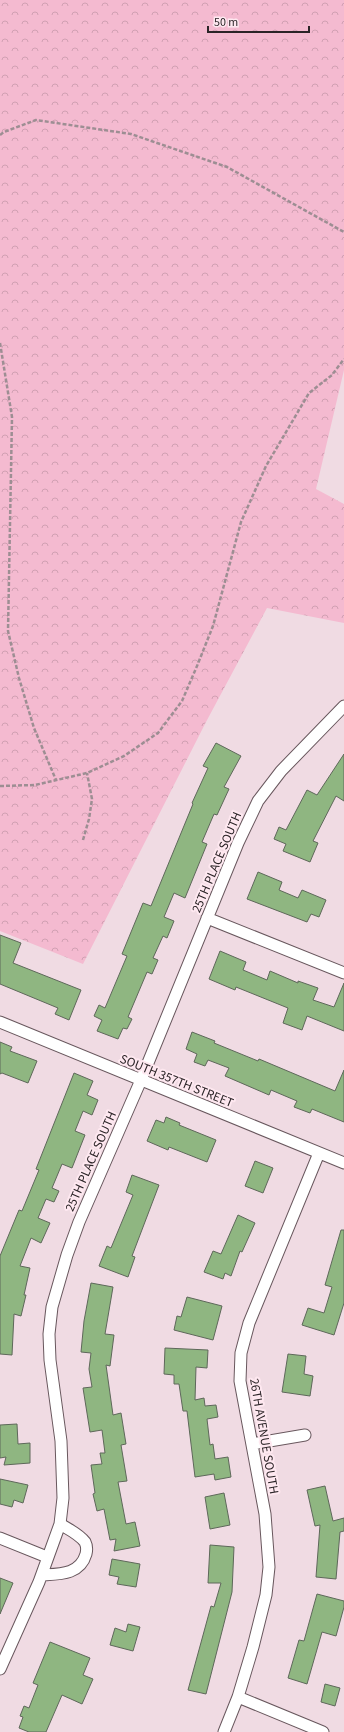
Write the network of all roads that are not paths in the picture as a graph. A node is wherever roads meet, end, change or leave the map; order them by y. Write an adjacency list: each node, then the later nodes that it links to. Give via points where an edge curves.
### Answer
1 (344, 706): 2 (street, 25TH PLACE SOUTH, via 281,771 258,801)
2 (207, 918): 3 (street); 5 (street, 25TH PLACE SOUTH)
3 (344, 973)
4 (0, 1022): 5 (street, SOUTH 357TH STREET)
5 (141, 1080): 6 (street, SOUTH 357TH STREET); 10 (street, 25TH PLACE SOUTH, via 79,1222 52,1307 50,1360 61,1441 63,1498)
6 (319, 1153): 7 (street, SOUTH 357TH STREET); 9 (street, 26TH AVENUE SOUTH, via 244,1339 240,1381)
7 (344, 1163)
8 (305, 1435): 9 (street)
9 (252, 1444): 15 (street, 26TH AVENUE SOUTH, via 264,1514 269,1567 266,1595)
10 (60, 1524): 12 (street, 25TH PLACE SOUTH); 13 (street, via 86,1544 85,1558 73,1571)
11 (0, 1538): 12 (street)
12 (47, 1557): 13 (street, 25TH PLACE SOUTH)
13 (42, 1575): 14 (street, 25TH PLACE SOUTH)
14 (0, 1669)
15 (238, 1698): 16 (street, 26TH AVENUE SOUTH); 17 (street)
16 (224, 1732)
17 (323, 1732)

